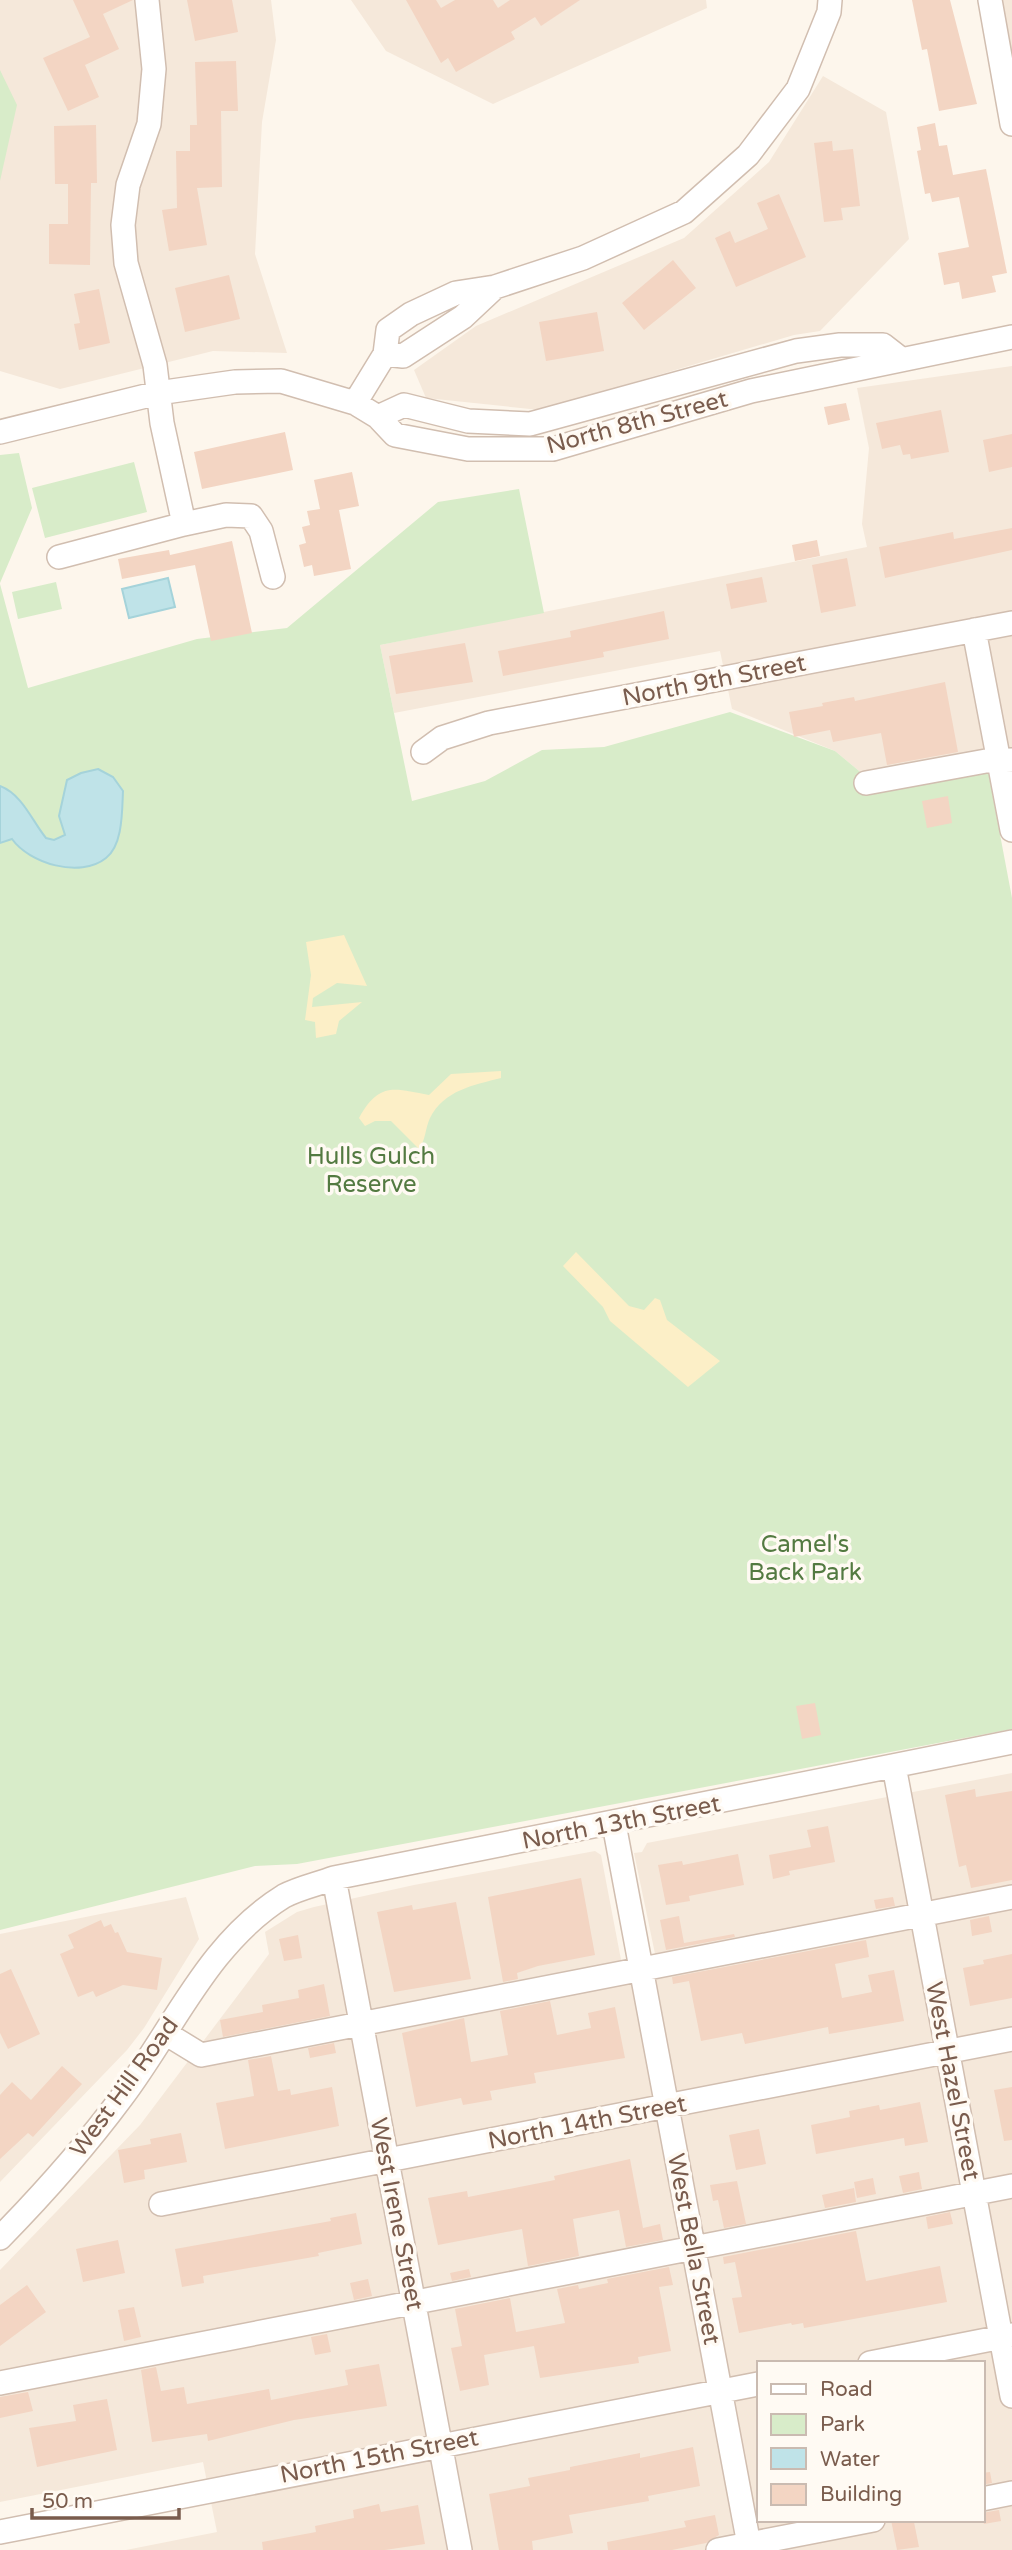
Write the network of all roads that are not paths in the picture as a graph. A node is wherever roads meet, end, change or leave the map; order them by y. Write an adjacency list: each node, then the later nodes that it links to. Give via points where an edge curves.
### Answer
1 (147, 0): 10 (street, via 155,69 123,225 126,263 155,365)
2 (830, 0): 6 (street, via 798,89 748,155 684,212 583,258)
3 (990, 0): 4 (street)
4 (1004, 37): 5 (street)
5 (1012, 124)
6 (495, 288): 8 (street, via 463,317 403,356); 8 (street, via 456,293 411,314 388,331)
7 (1012, 337): 9 (street, North 8th Street)
8 (385, 354): 11 (street)
9 (901, 359): 12 (street, North 8th Street, via 883,345 796,351 530,424 468,421 404,405); 12 (street, North 8th Street, via 751,391 554,450 468,449 395,435)
10 (158, 393): 11 (street, North 8th Street, via 234,382 281,381); 13 (street, North 8th Street); 14 (street)
11 (355, 403): 12 (street, North 8th Street)
12 (379, 417)
13 (0, 432)
14 (184, 524): 15 (street); 16 (street, via 251,516 261,531)
15 (60, 557)
16 (273, 577)
17 (1012, 623): 18 (street, North 9th Street)
18 (974, 630): 19 (street, North 9th Street, via 489,723 442,738); 20 (street)
19 (423, 752)
20 (1006, 760): 21 (street); 22 (street)
21 (866, 783)
22 (1012, 830)
23 (1012, 1742): 24 (street, North 13th Street)
24 (894, 1766): 25 (street, North 13th Street); 28 (street, West Hazel Street)
25 (614, 1824): 26 (street, North 13th Street); 30 (street, West Bella Street)
26 (334, 1878): 29 (street, North 13th Street, via 287,1895); 31 (street, West Irene Street)
27 (1012, 1898): 28 (street)
28 (922, 1915): 30 (street); 34 (street, West Hazel Street)
29 (241, 1929): 32 (street, West Hill Road, via 222,1948)
30 (642, 1970): 31 (street); 35 (street, West Bella Street)
31 (361, 2023): 32 (street, via 201,2055); 36 (street, West Irene Street)
32 (165, 2033): 40 (street, West Hill Road, via 122,2098)
33 (1012, 2039): 34 (street, North 14th Street)
34 (947, 2052): 35 (street, North 14th Street); 38 (street, West Hazel Street)
35 (667, 2106): 36 (street, North 14th Street); 41 (street, West Bella Street)
36 (387, 2161): 39 (street, North 14th Street); 42 (street, West Irene Street)
37 (1012, 2186): 38 (street)
38 (974, 2193): 41 (street); 43 (street, West Hazel Street)
39 (161, 2204)
40 (0, 2238)
41 (694, 2246): 42 (street); 47 (street, West Bella Street)
42 (413, 2301): 45 (street); 49 (street, West Irene Street)
43 (1006, 2336): 44 (street); 48 (street, West Hazel Street)
44 (880, 2361)
45 (0, 2383)
46 (757, 2384): 47 (street, North 15th Street)
47 (721, 2392): 49 (street, North 15th Street); 54 (street, West Bella Street)
48 (1012, 2396)
49 (440, 2444): 53 (street, North 15th Street); 55 (street, West Irene Street)
50 (1012, 2493): 51 (street)
51 (984, 2499)
52 (864, 2522): 54 (street)
53 (0, 2532)
54 (750, 2547): 56 (street)
55 (460, 2550)
56 (718, 2550)

